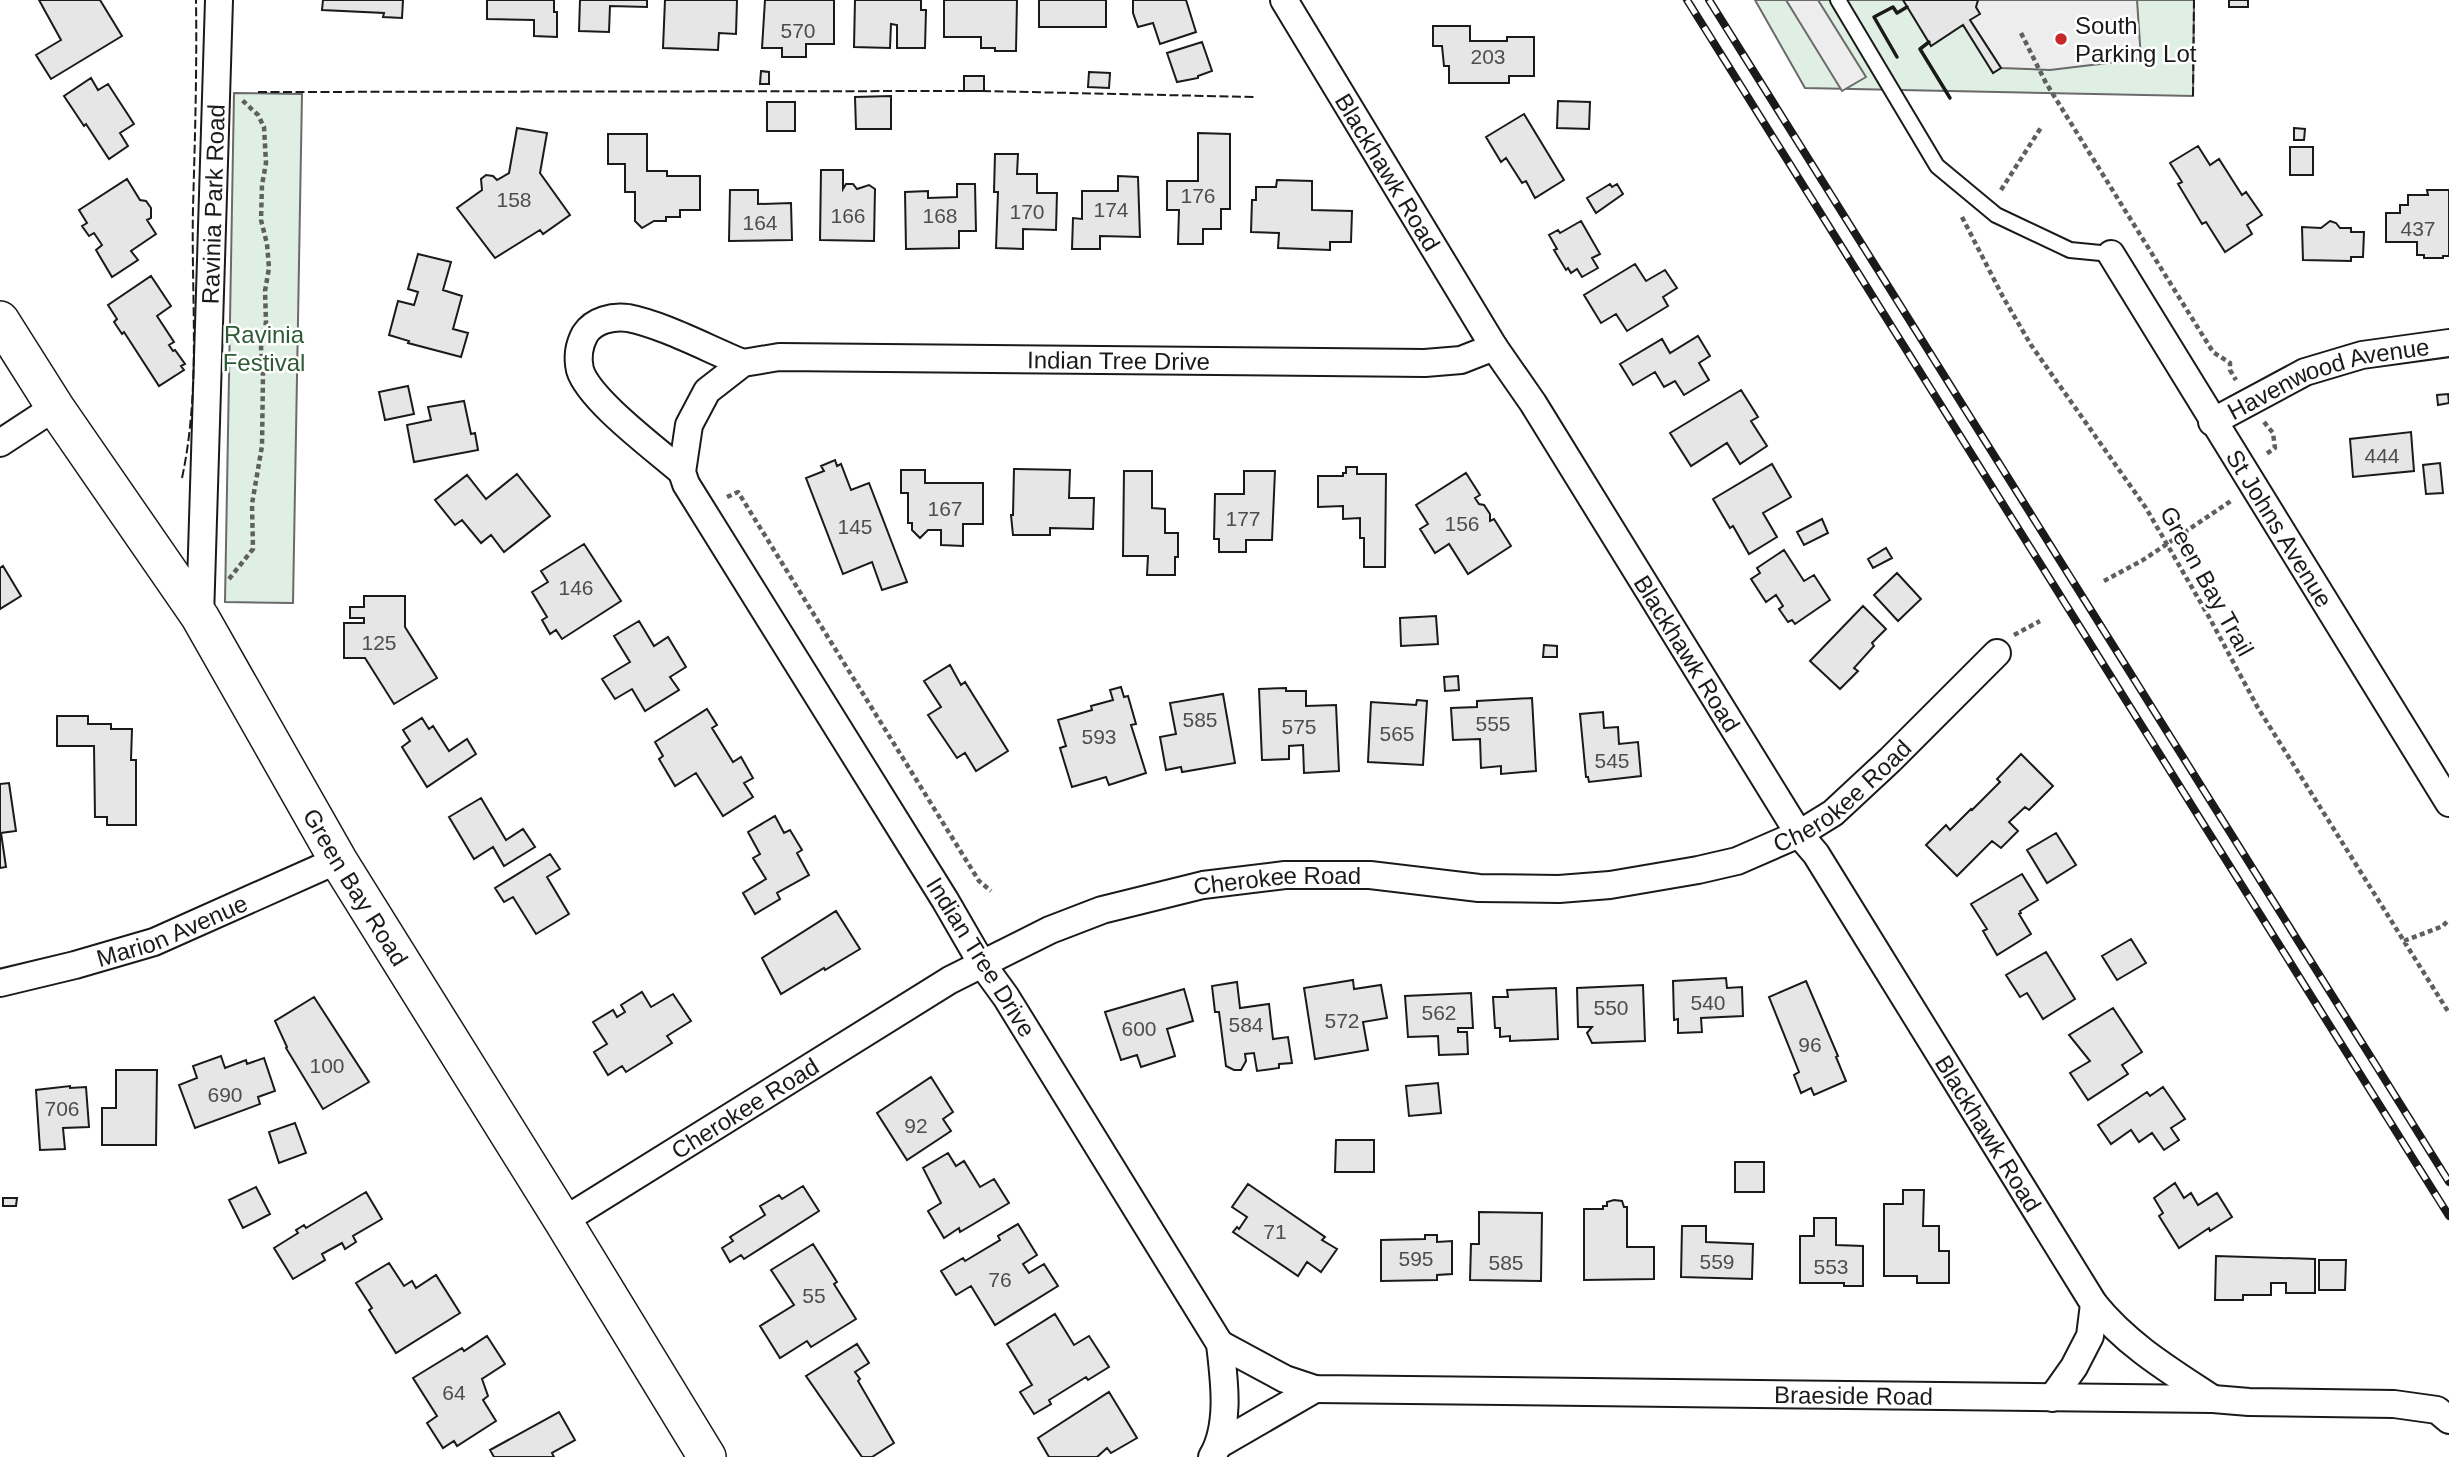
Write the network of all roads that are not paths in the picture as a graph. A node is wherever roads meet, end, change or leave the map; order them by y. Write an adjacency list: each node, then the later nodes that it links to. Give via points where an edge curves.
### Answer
1 (219, 0): 13 (street, Ravinia Park Road)
2 (1284, 0): 7 (street, Blackhawk Road)
3 (1838, 0): 4 (lane, via 1937,166 1996,215 2070,250)
4 (2110, 254): 10 (street, St Johns Avenue)
5 (0, 320): 9 (main road, Green Bay Road)
6 (2449, 343): 10 (street, Havenwood Avenue, via 2362,355 2305,372)
7 (1494, 347): 8 (street, Indian Tree Drive, via 1461,360 1424,363 779,358); 16 (street, Blackhawk Road)
8 (743, 363): 12 (street, Indian Tree Drive, via 707,391 689,425); 12 (street, Indian Tree Drive, via 626,318 609,318 587,330 579,361 581,373 604,404)
9 (55, 407): 11 (street); 13 (main road, Green Bay Road)
10 (2212, 422): 15 (street, St Johns Avenue)
11 (0, 443)
12 (682, 472): 18 (street, Indian Tree Drive)
13 (200, 617): 17 (main road, Green Bay Road)
14 (1997, 653): 16 (street, Cherokee Road, via 1891,760 1840,806)
15 (2449, 803)
16 (1799, 834): 18 (street, Cherokee Road, via 1737,861 1610,885 1479,888 1358,875 1285,875 1203,885 1102,910); 21 (street, Blackhawk Road, via 1816,854)
17 (338, 860): 19 (street, Marion Avenue, via 154,942); 20 (main road, Green Bay Road)
18 (982, 964): 20 (street, Cherokee Road); 22 (street, Indian Tree Drive)
19 (0, 983)
20 (563, 1221): 28 (main road, Green Bay Road)
21 (2094, 1304): 24 (street, via 2090,1336); 25 (street, Blackhawk Road, via 2143,1353)
22 (1220, 1344): 23 (street, Braeside Road, via 1285,1380); 27 (street, Indian Tree Drive, via 1224,1394)
23 (1315, 1389): 24 (street, Braeside Road); 27 (street)
24 (2053, 1398): 25 (street, Braeside Road)
25 (2213, 1399): 26 (street, Braeside Road, via 2394,1404 2437,1410)
26 (2449, 1420)
27 (1216, 1450)
28 (707, 1457)

